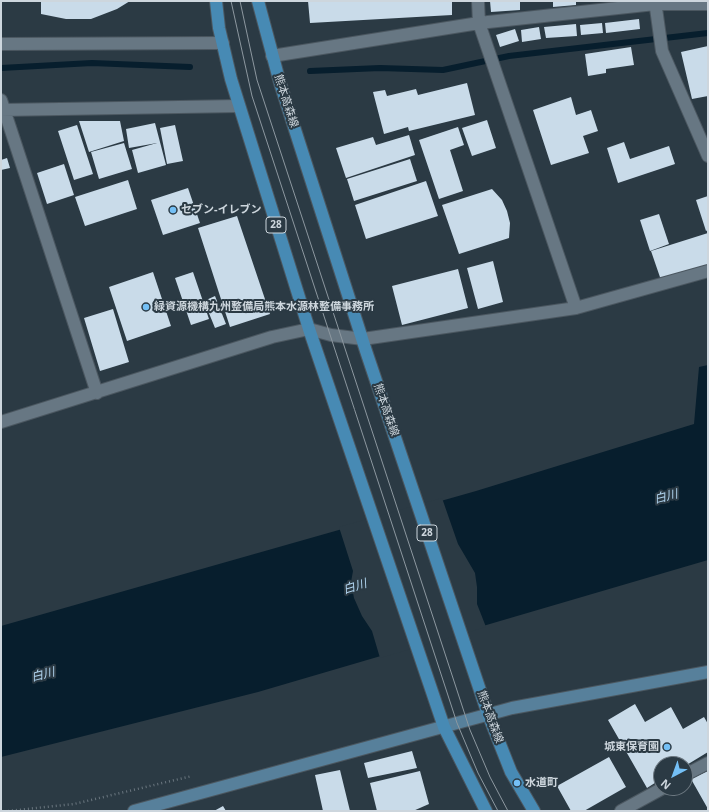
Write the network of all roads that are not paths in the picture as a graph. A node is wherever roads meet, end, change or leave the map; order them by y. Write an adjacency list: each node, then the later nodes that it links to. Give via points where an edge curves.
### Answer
1 (216, 1): 7 (main road, 28)
2 (258, 1): 9 (main road, 熊本高森線 / 28)
3 (478, 1): 6 (street)
4 (655, 3): 5 (street); 6 (street); 12 (street, via 662,51)
5 (708, 4)
6 (479, 22): 9 (street); 14 (street)
7 (222, 42): 8 (street); 10 (main road, 28)
8 (1, 44)
9 (273, 58): 16 (main road, 熊本高森線 / 28)
10 (239, 106): 11 (street); 15 (main road, 28)
11 (2, 107): 17 (street)
12 (708, 156)
13 (708, 271): 14 (street)
14 (576, 308): 16 (street)
15 (309, 329): 16 (street); 17 (street, via 272,337); 21 (main road, 28)
16 (363, 339): 20 (main road, 熊本高森線 / 28)
17 (97, 393): 18 (street)
18 (1, 422)
19 (708, 672): 20 (street)
20 (488, 714): 21 (street); 27 (main road, 熊本高森線 / 28, via 511,772)
21 (444, 727): 25 (street); 26 (main road, 28)
22 (708, 763): 23 (street)
23 (693, 771)
24 (653, 793): 28 (street)
25 (134, 811)
26 (486, 811)
27 (534, 811)
28 (621, 811)

